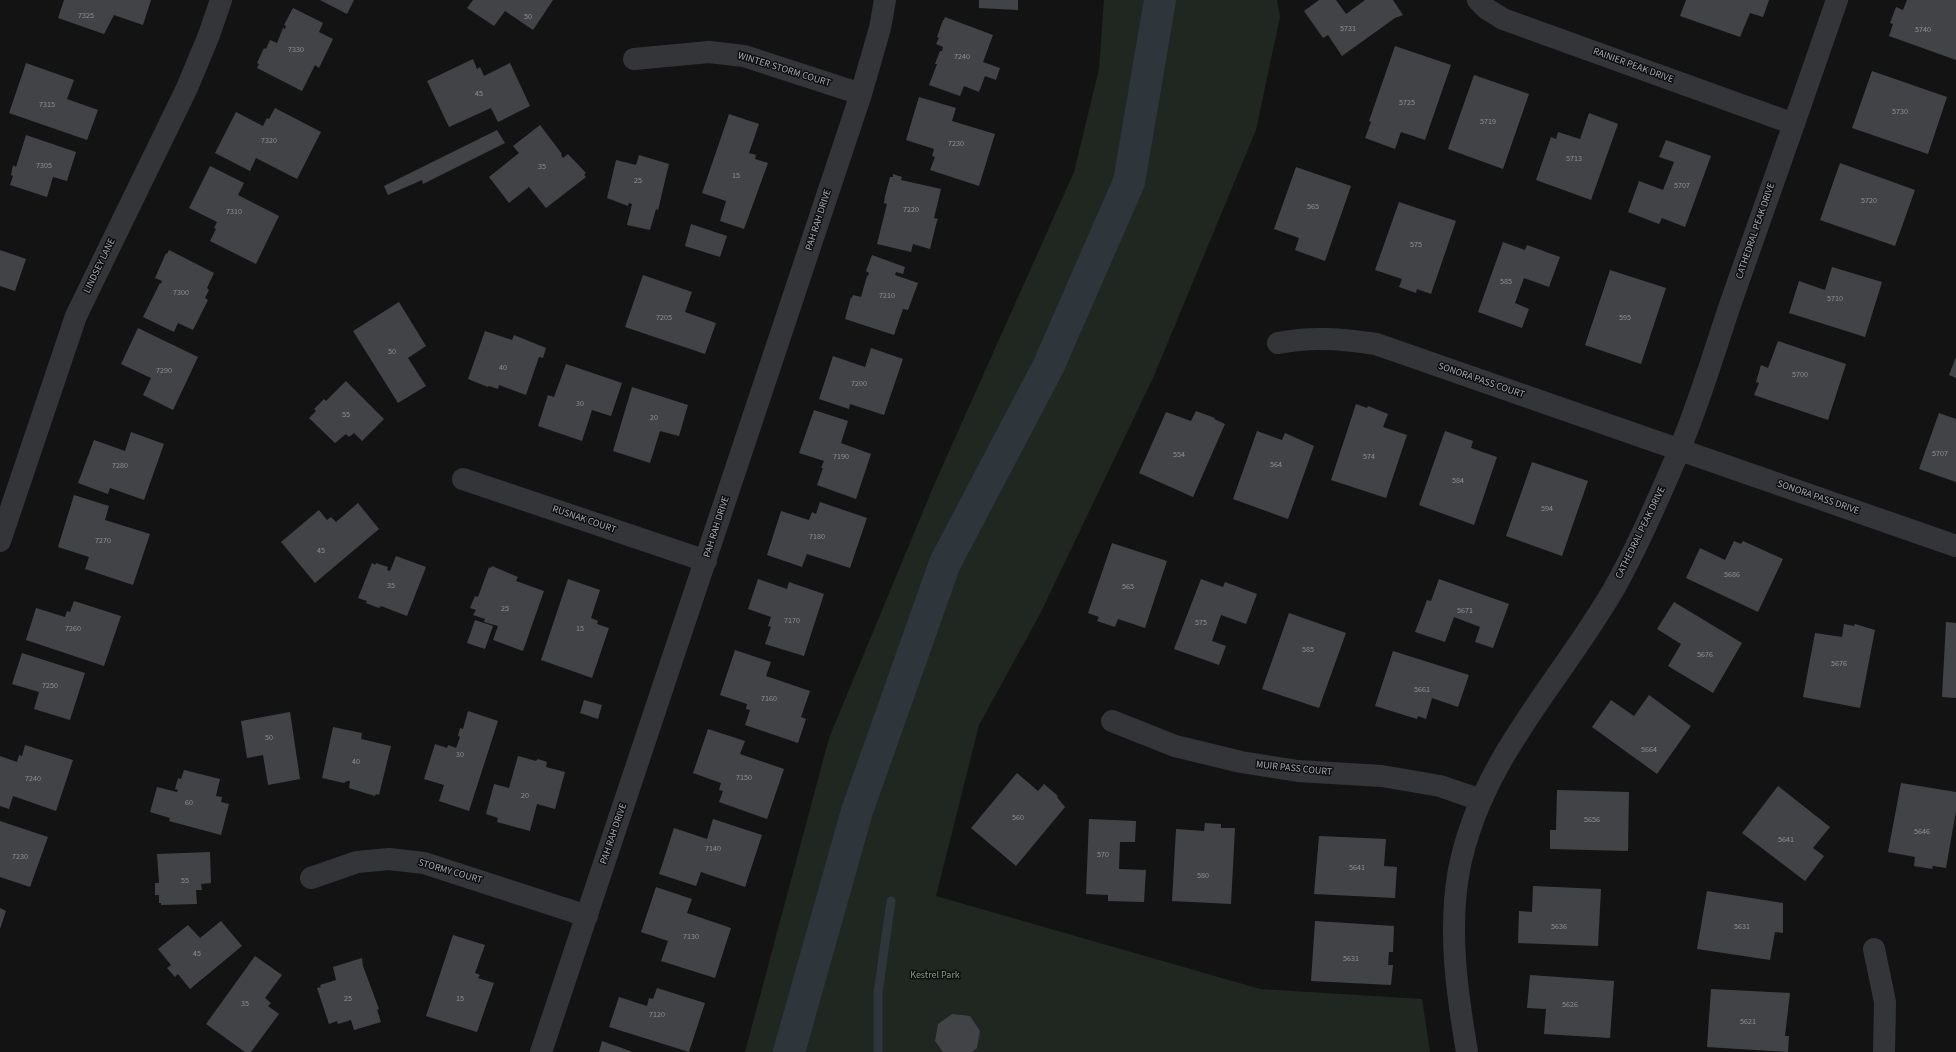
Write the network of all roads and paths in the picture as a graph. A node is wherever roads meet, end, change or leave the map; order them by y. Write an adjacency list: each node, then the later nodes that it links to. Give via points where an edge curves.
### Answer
1 (221, 0): 11 (street, LINDSEY LANE, via 187,88 76,316)
2 (885, 0): 6 (street, PAH RAH DRIVE, via 880,28)
3 (1478, 0): 7 (street, RAINIER PEAK DRIVE, via 1486,9 1503,19)
4 (1837, 0): 7 (street, CATHEDRAL PEAK DRIVE)
5 (634, 59): 6 (street, WINTER STORM COURT, via 709,52 744,56)
6 (861, 94): 13 (street, PAH RAH DRIVE)
7 (1794, 124): 9 (street, CATHEDRAL PEAK DRIVE)
8 (1278, 343): 9 (street, SONORA PASS COURT, via 1297,339 1341,338 1376,344)
9 (1679, 450): 12 (street, SONORA PASS DRIVE); 15 (street, CATHEDRAL PEAK DRIVE, via 1615,586 1571,657 1523,724)
10 (463, 479): 13 (street, RUSNAK COURT)
11 (0, 541)
12 (1956, 546)
13 (706, 561): 17 (street, PAH RAH DRIVE)
14 (1112, 721): 15 (street, MUIR PASS COURT, via 1175,746 1241,762 1298,770 1382,776 1440,786)
15 (1481, 800): 20 (street, CATHEDRAL PEAK DRIVE, via 1459,871 1454,927 1456,988)
16 (311, 878): 17 (street, STORMY COURT, via 357,862 389,859 424,862)
17 (587, 916): 19 (street, PAH RAH DRIVE)
18 (1874, 949): 21 (street, via 1885,1002)
19 (541, 1052)
20 (1467, 1052)
21 (1884, 1052)

